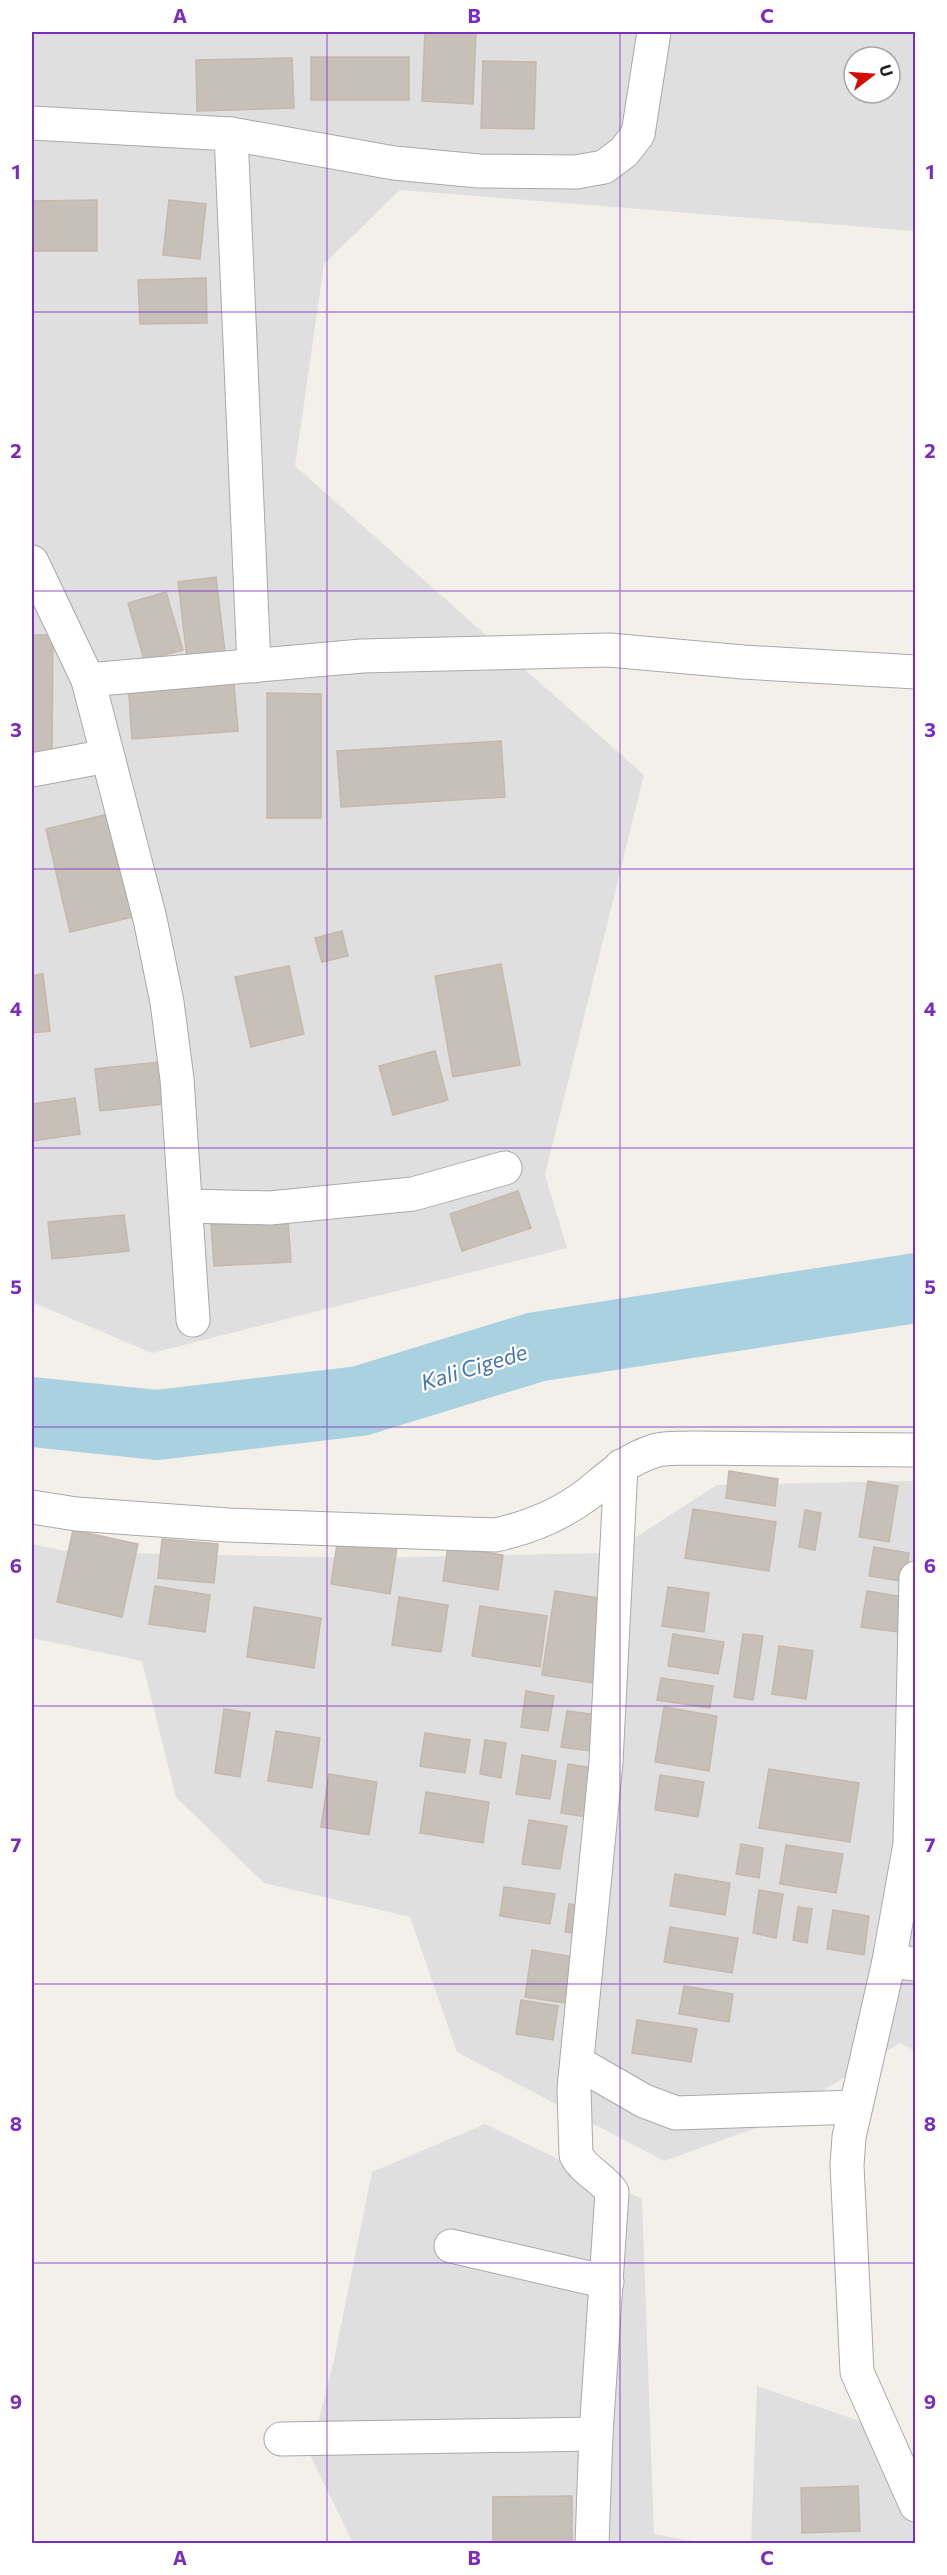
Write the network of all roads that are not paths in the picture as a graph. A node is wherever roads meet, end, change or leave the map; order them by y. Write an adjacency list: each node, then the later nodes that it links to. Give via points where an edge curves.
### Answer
1 (654, 32): 3 (street, via 638,134 624,152 604,167 576,172 479,171 394,163)
2 (32, 123): 3 (street)
3 (231, 134): 5 (street)
4 (32, 562): 7 (street)
5 (254, 666): 6 (street, via 362,656 609,650); 7 (street)
6 (915, 672)
7 (88, 681): 8 (street)
8 (107, 756): 9 (street); 11 (street, via 150,919 167,1002)
9 (32, 770)
10 (505, 1168): 11 (street, via 413,1194 270,1208)
11 (187, 1206): 12 (street)
12 (193, 1320)
13 (915, 1450): 14 (street, via 691,1448 656,1450)
14 (621, 1466): 15 (street, via 557,1513 525,1529 495,1535 228,1525); 18 (street, via 606,1762)
15 (32, 1507)
16 (915, 1578): 17 (street, via 910,1844)
17 (902, 1963): 19 (street)
18 (578, 2063): 19 (street, via 644,2101 676,2113); 21 (street, via 574,2089 576,2155 612,2192)
19 (855, 2107): 24 (street, via 847,2165 857,2372)
20 (451, 2246): 21 (street)
21 (607, 2282): 22 (street)
22 (597, 2434): 23 (street); 25 (street)
23 (281, 2439)
24 (915, 2505)
25 (592, 2544)

